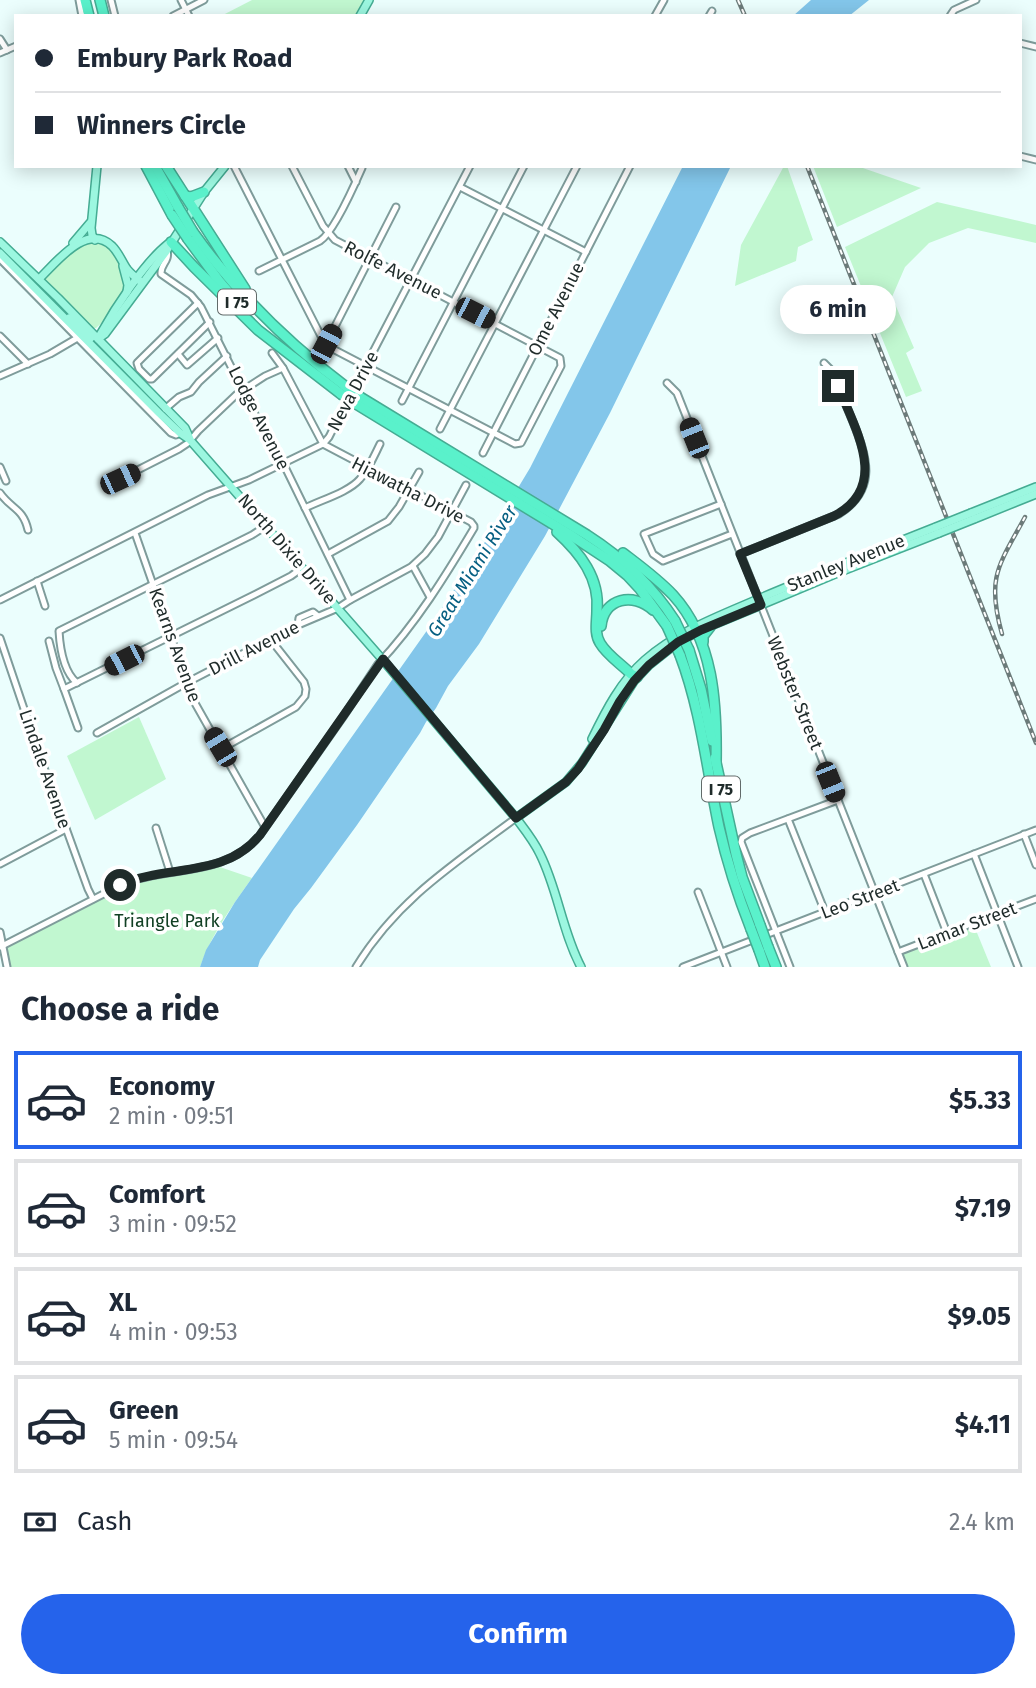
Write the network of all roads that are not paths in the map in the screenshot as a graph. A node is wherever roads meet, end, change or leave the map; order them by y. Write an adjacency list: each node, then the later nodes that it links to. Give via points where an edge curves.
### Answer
1 (181, 0): 4 (street)
2 (204, 0): 4 (street)
3 (976, 0): 5 (street)
4 (187, 13)
5 (951, 14)
6 (0, 39): 8 (street)
7 (14, 47): 8 (street)
8 (7, 50): 9 (street)
9 (0, 54)
10 (97, 168): 31 (main road)
11 (147, 168): 30 (highway, I 75)
12 (156, 168): 30 (highway, I 75)
13 (167, 168): 26 (highway)
14 (223, 168): 25 (main road)
15 (235, 168): 43 (street)
16 (293, 168): 33 (street, Rolfe Avenue)
17 (349, 168): 23 (street)
18 (362, 168): 23 (street)
19 (469, 168): 24 (street, Neva Drive)
20 (523, 168): 29 (street)
21 (576, 168): 32 (street)
22 (630, 168): 39 (street, Ome Avenue)
23 (356, 182): 33 (street)
24 (460, 187): 29 (street); 48 (street, Neva Drive)
25 (204, 192): 26 (highway); 28 (main road)
26 (185, 196): 28 (highway)
27 (396, 207): 41 (street)
28 (194, 208): 37 (main road); 53 (highway)
29 (502, 209): 32 (street); 51 (street)
30 (175, 211): 34 (highway, I 75, bridge)
31 (92, 219): 35 (main road); 38 (main road)
32 (543, 231): 39 (street); 59 (street)
33 (328, 234): 41 (street, Rolfe Avenue); 43 (street)
34 (190, 235): 53 (highway, I 75); 72 (highway, I 75, via 219,281)
35 (95, 240): 38 (main road); 44 (main road, via 110,244)
36 (1, 246): 47 (main road, North Dixie Drive); 50 (main road, North Dixie Drive)
37 (169, 246): 40 (main road); 46 (main road, via 158,252); 52 (street, Lodge Avenue, via 161,274); 72 (highway)
38 (69, 249): 47 (main road)
39 (586, 252): 67 (street, Ome Avenue)
40 (162, 257): 46 (main road); 56 (main road)
41 (371, 258): 48 (street, Rolfe Avenue); 66 (street)
42 (0, 259): 50 (street)
43 (283, 260): 45 (street); 66 (street)
44 (122, 261): 46 (main road); 49 (main road)
45 (259, 271)
46 (140, 277): 49 (main road); 56 (main road)
47 (39, 279): 54 (main road, North Dixie Drive)
48 (411, 280): 51 (street, Rolfe Avenue); 75 (street, Neva Drive)
49 (126, 294): 57 (main road)
50 (38, 296): 54 (main road, via 49,292); 55 (main road, North Dixie Drive); 63 (street)
51 (454, 302): 59 (street, Rolfe Avenue); 81 (street)
52 (198, 303): 58 (street, Lodge Avenue); 69 (street, via 137,363 151,379)
53 (251, 303): 82 (highway, I 75)
54 (66, 306): 60 (main road, North Dixie Drive)
55 (54, 308): 63 (main road, North Dixie Drive); 65 (main road, via 91,339)
56 (122, 311): 61 (main road)
57 (108, 321): 60 (main road, via 99,328); 65 (main road)
58 (209, 322): 64 (street, Lodge Avenue); 69 (street)
59 (496, 323): 67 (street, Rolfe Avenue); 84 (street)
60 (86, 327): 65 (main road, North Dixie Drive)
61 (108, 330): 65 (main road); 71 (main road)
62 (0, 336): 74 (street)
63 (79, 337): 74 (street); 78 (main road, North Dixie Drive); 85 (street)
64 (218, 338): 69 (street, via 187,365); 70 (street, Lodge Avenue)
65 (98, 339): 71 (main road, North Dixie Drive); 78 (main road, via 99,348)
66 (326, 344): 75 (street)
67 (537, 345): 87 (street, Ome Avenue); 87 (street, Rolfe Avenue, via 562,363 522,442 515,444)
68 (272, 352): 76 (street)
69 (178, 354)
70 (227, 356): 80 (street, Lodge Avenue); 85 (street, via 191,392)
71 (116, 358): 85 (main road, North Dixie Drive)
72 (295, 359): 82 (highway, I 75)
73 (824, 363): 115 (street, via 833,372 863,449 866,472 861,490 839,514)
74 (28, 364): 77 (street)
75 (366, 367): 81 (street); 89 (street, Neva Drive)
76 (283, 368): 80 (street); 89 (street)
77 (0, 376)
78 (124, 378): 85 (main road, North Dixie Drive)
79 (667, 383): 105 (street, Webster Street, via 677,393)
80 (243, 389): 88 (street); 92 (street, Lodge Avenue)
81 (408, 389): 83 (street); 84 (street)
82 (343, 390): 98 (highway, I 75, bridge)
83 (402, 401)
84 (449, 410): 86 (street); 87 (street)
85 (160, 413): 88 (main road, North Dixie Drive); 88 (main road, North Dixie Drive, via 185,428)
86 (440, 429)
87 (493, 433): 91 (street, Ome Avenue)
88 (190, 440): 96 (street); 100 (main road, North Dixie Drive)
89 (323, 444): 92 (street, Neva Drive); 94 (street, Hiawatha Drive)
90 (380, 444): 94 (street)
91 (484, 453)
92 (281, 465): 100 (street, Neva Drive); 106 (street, Lodge Avenue)
93 (0, 467): 97 (street)
94 (367, 469): 102 (street, Hiawatha Drive); 106 (street, via 354,484)
95 (419, 472): 102 (street)
96 (120, 479)
97 (6, 481)
98 (494, 483): 111 (highway, I 75, via 540,516); 111 (highway, I 75, via 552,513)
99 (466, 485): 107 (street)
100 (231, 486): 109 (main road, North Dixie Drive); 112 (street, Neva Drive)
101 (1036, 487): 108 (main road, Stanley Avenue)
102 (408, 490): 107 (street, Hiawatha Drive); 114 (street, via 388,521)
103 (0, 493): 110 (street, via 23,515)
104 (1036, 494): 108 (main road, Stanley Avenue)
105 (720, 504): 113 (street, Webster Street); 113 (street, via 644,534 653,554 663,561)
106 (305, 508): 114 (street, Lodge Avenue)
107 (451, 512): 116 (street, via 431,547); 120 (street, Hiawatha Drive, via 474,526)
108 (973, 516): 123 (main road, Stanley Avenue, bridge)
109 (266, 526): 117 (main road, North Dixie Drive); 119 (street)
110 (28, 530)
111 (571, 531): 126 (highway, I 75, via 613,553 635,571 654,592); 128 (highway, via 619,550 674,596); 136 (highway, via 594,582 597,636)
112 (135, 533): 118 (street, Neva Drive); 119 (street, Kearns Avenue)
113 (732, 534): 115 (street, Webster Street)
114 (328, 554): 122 (street, Lodge Avenue)
115 (740, 554): 123 (street, Webster Street)
116 (413, 566): 120 (street); 122 (street)
117 (302, 568): 125 (main road, North Dixie Drive); 129 (street)
118 (37, 581): 121 (street, Neva Drive); 124 (street)
119 (153, 584): 129 (street, Kearns Avenue); 138 (street, via 59,631 67,669)
120 (430, 597): 135 (street)
121 (0, 600)
122 (350, 600): 125 (street)
123 (759, 602): 127 (main road, Stanley Avenue); 128 (main road, Stanley Avenue); 144 (street, Webster Street)
124 (45, 606)
125 (338, 608): 131 (street, Drill Avenue, via 305,614 298,625); 135 (main road, North Dixie Drive)
126 (668, 622): 134 (highway, I 75, bridge); 136 (highway, via 632,599 618,602 606,612 601,621 602,639)
127 (710, 627): 128 (main road, Stanley Avenue); 133 (highway)
128 (697, 629): 133 (highway); 136 (main road, Stanley Avenue, via 663,645)
129 (171, 636): 137 (street, Kearns Avenue); 138 (street)
130 (0, 638): 149 (street, Lindale Avenue)
131 (271, 640): 137 (street, Drill Avenue); 142 (street, via 304,682 303,700)
132 (49, 642): 139 (street)
133 (702, 644): 143 (highway, via 711,674)
134 (685, 653): 143 (highway, I 75, via 701,689); 163 (highway, I 75, via 725,852)
135 (383, 659): 145 (main road, North Dixie Drive); 147 (street)
136 (634, 674): 145 (main road, Stanley Avenue, via 578,769)
137 (186, 683): 141 (street, Drill Avenue); 142 (street, Kearns Avenue)
138 (77, 684): 139 (street)
139 (64, 689): 140 (street)
140 (78, 728)
141 (97, 733)
142 (221, 749): 147 (street, Kearns Avenue)
143 (716, 763): 163 (highway, I 75)
144 (838, 800): 146 (street); 158 (street, Webster Street)
145 (516, 818): 172 (street, Stanley Avenue, via 415,895 384,926); 173 (main road, North Dixie Drive, via 541,856)
146 (788, 820): 161 (street); 164 (street, via 750,833 741,842)
147 (265, 827): 155 (street, via 249,847 230,859)
148 (156, 828): 155 (street)
149 (66, 829): 153 (street); 159 (street, Lindale Avenue)
150 (1036, 830): 151 (street, Leo Street)
151 (1024, 835): 152 (street, Leo Street); 154 (street)
152 (974, 854): 156 (street, Leo Street); 162 (street)
153 (0, 864)
154 (1036, 865)
155 (170, 872): 159 (street, via 134,880)
156 (924, 874): 158 (street, Leo Street); 166 (street)
157 (698, 892): 169 (street)
158 (874, 893): 161 (street, Leo Street); 170 (street, Webster Street)
159 (93, 899): 167 (street)
160 (1036, 899): 162 (street, Lamar Street)
161 (825, 912): 164 (street, Leo Street)
162 (998, 914): 166 (street, Lamar Street); 180 (street)
163 (755, 927): 168 (highway, I 75, bridge)
164 (776, 931): 169 (street, Leo Street); 178 (street)
165 (0, 932): 167 (street)
166 (947, 933): 170 (street, Lamar Street)
167 (2, 946): 171 (street)
168 (764, 948): 176 (highway, I 75); 177 (highway, I 75)
169 (722, 952): 174 (street, Leo Street); 175 (street)
170 (898, 952): 179 (street, Webster Street)
171 (8, 967)
172 (356, 967)
173 (581, 967)
174 (683, 967)
175 (727, 967)
176 (765, 967)
177 (776, 967)
178 (790, 967)
179 (904, 967)
180 (1018, 967)

